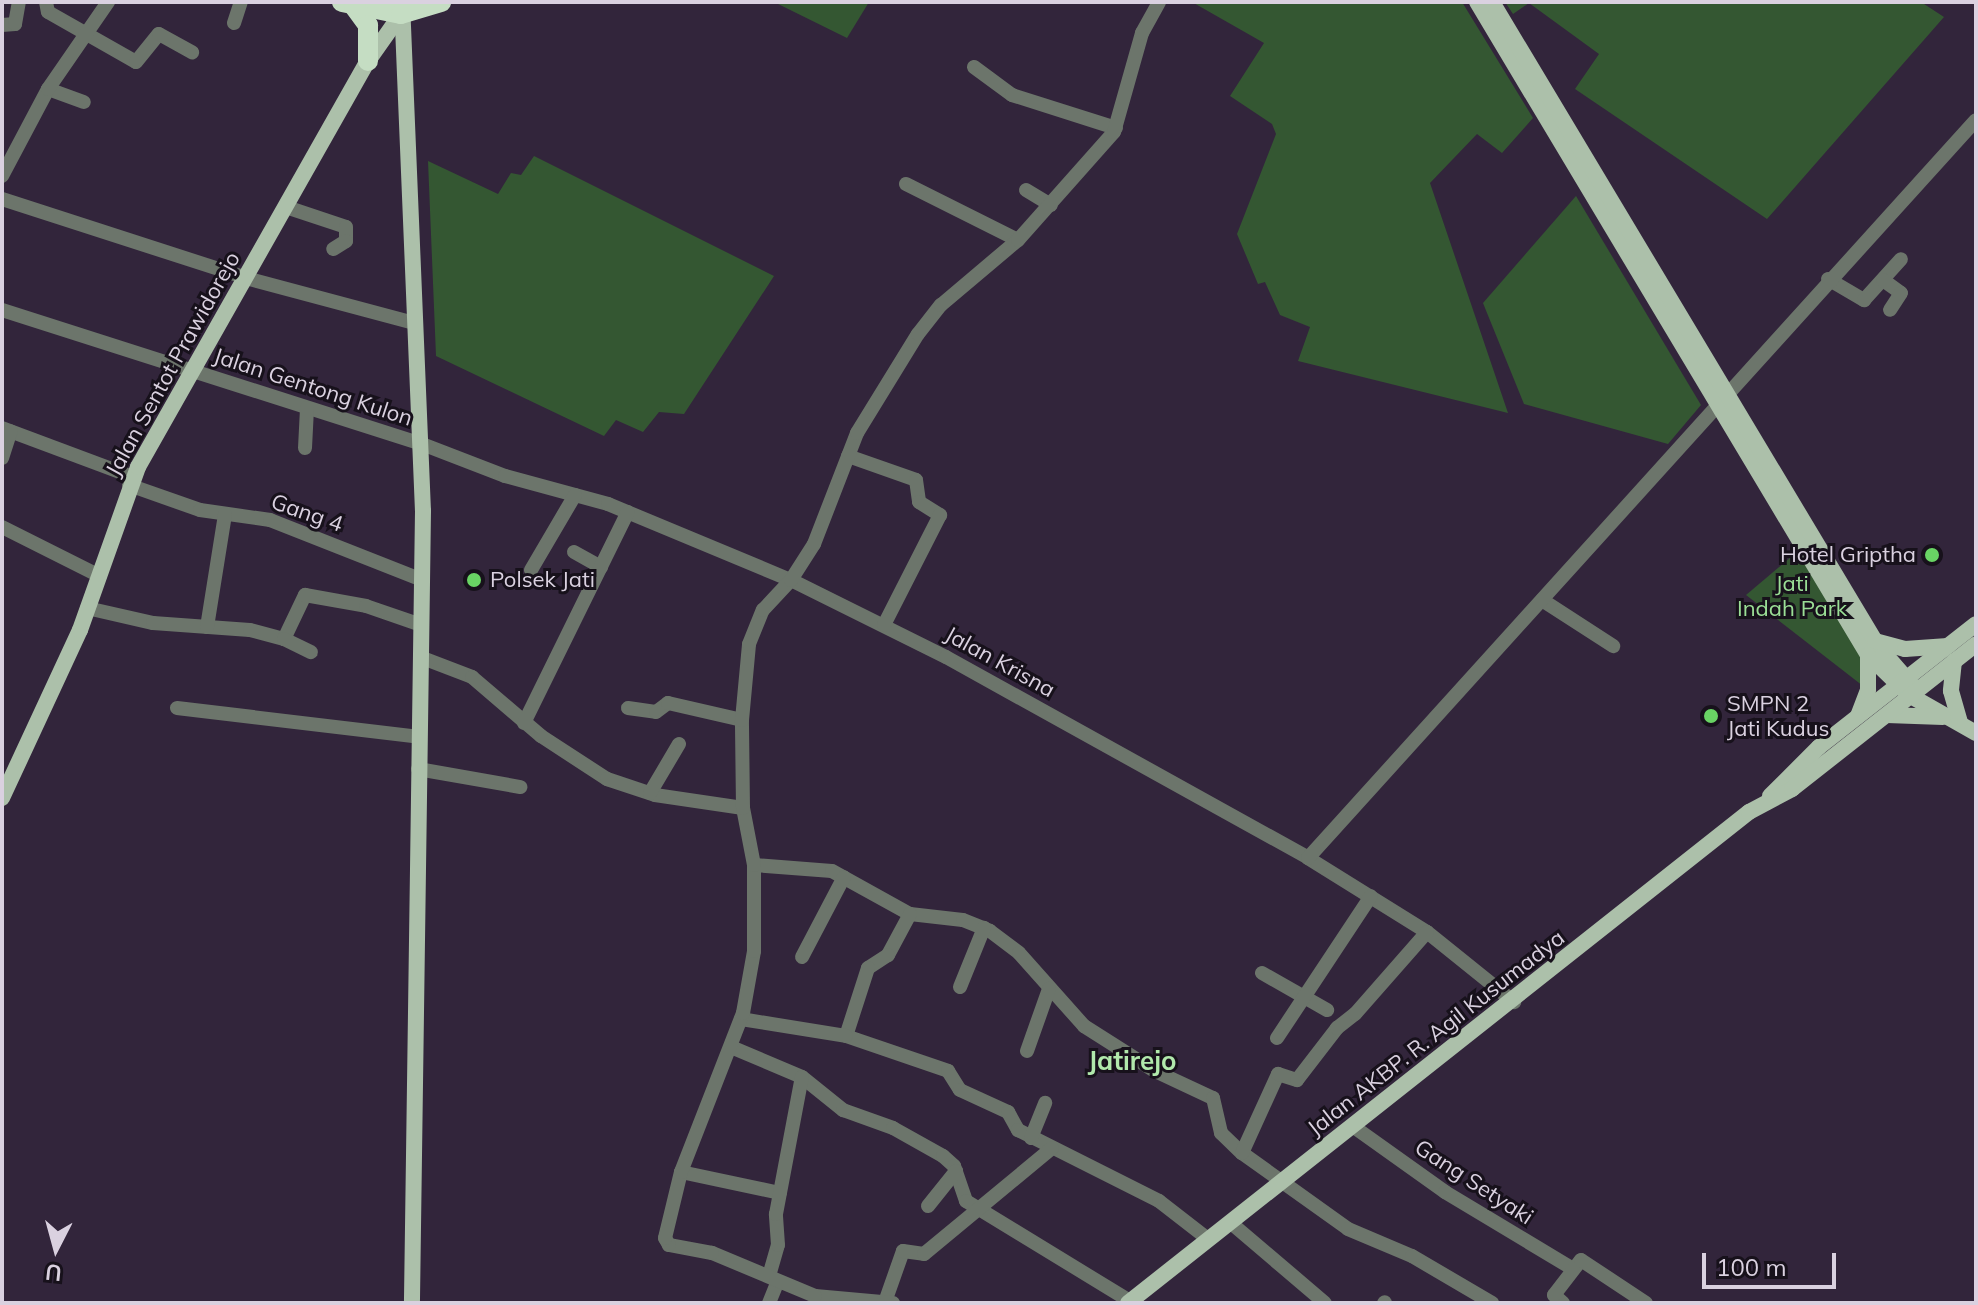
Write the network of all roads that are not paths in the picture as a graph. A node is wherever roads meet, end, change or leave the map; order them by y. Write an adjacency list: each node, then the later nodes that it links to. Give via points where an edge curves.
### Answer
1 (19, 2): 12 (street, via 15,24)
2 (46, 2): 13 (street, via 48,12)
3 (108, 2): 13 (street)
4 (241, 2): 11 (street)
5 (441, 2): 10 (highway)
6 (1159, 2): 20 (street, via 1142,33)
7 (1477, 2): 37 (main road)
8 (1492, 2): 37 (main road)
9 (348, 4): 10 (highway); 15 (highway, via 368,25)
10 (402, 8): 15 (main road, Jalan Sentot Prawidorejo); 35 (main road)
11 (234, 23)
12 (2, 25)
13 (86, 33): 14 (street, via 136,62 160,34); 17 (street)
14 (192, 52)
15 (368, 61): 26 (main road, Jalan Sentot Prawidorejo)
16 (974, 67): 20 (street, via 1012,95)
17 (48, 89): 18 (street); 21 (street)
18 (84, 102)
19 (1976, 120): 31 (street)
20 (1116, 128): 25 (street)
21 (2, 176)
22 (906, 184): 27 (street)
23 (1026, 190): 25 (street)
24 (2, 199): 30 (street)
25 (1051, 205): 27 (street)
26 (286, 207): 28 (street, via 346,227 346,241); 30 (main road, Jalan Sentot Prawidorejo)
27 (1018, 240): 42 (street, via 928,320)
28 (333, 249)
29 (1901, 259): 32 (street)
30 (246, 278): 35 (street); 36 (main road, Jalan Sentot Prawidorejo)
31 (1828, 279): 32 (street, via 1864,300); 37 (street)
32 (1883, 280): 34 (street, via 1901,293)
33 (2, 310): 36 (street, Jalan Gentong Kulon)
34 (1890, 310)
35 (414, 323): 40 (main road)
36 (191, 371): 38 (street, Jalan Gentong Kulon); 44 (main road, Jalan Sentot Prawidorejo)
37 (1723, 401): 55 (street); 64 (main road)
38 (307, 408): 40 (street, Jalan Gentong Kulon); 41 (street)
39 (6, 430): 43 (street); 44 (street, Gang 4)
40 (422, 444): 45 (street, Jalan Krisna); 53 (main road)
41 (305, 448)
42 (848, 456): 54 (street, via 818,535); 59 (street, via 916,480 919,502 940,515)
43 (2, 458)
44 (131, 481): 47 (street, Gang 4); 52 (main road, Jalan Sentot Prawidorejo)
45 (575, 495): 46 (street, Jalan Krisna); 51 (street)
46 (628, 512): 50 (street); 54 (street, Jalan Krisna)
47 (225, 514): 53 (street, Gang 4, via 270,520); 60 (street)
48 (2, 527): 52 (street)
49 (574, 552): 50 (street)
50 (601, 567): 75 (street)
51 (531, 570)
52 (98, 575): 56 (main road, Jalan Sentot Prawidorejo)
53 (422, 580): 58 (main road)
54 (791, 580): 59 (street, Jalan Krisna); 73 (street, via 763,610 752,634)
55 (1542, 600): 63 (street); 85 (street)
56 (87, 608): 60 (street, via 153,623); 81 (main road, Jalan Sentot Prawidorejo)
57 (1976, 624): 66 (main road, Jalan AKBP. R. Agil Kusumadya)
58 (421, 625): 61 (street, via 366,606 305,595); 67 (main road)
59 (884, 625): 85 (street, Jalan Krisna)
60 (207, 627): 61 (street)
61 (284, 639): 65 (street)
62 (1976, 644): 66 (main road, Jalan AKBP. R. Agil Kusumadya)
63 (1613, 646)
64 (1872, 648): 66 (main road); 68 (main road); 72 (main road, via 1868,690)
65 (311, 652)
66 (1951, 654): 68 (main road, Jalan AKBP. R. Agil Kusumadya); 74 (main road, via 1951,691)
67 (420, 657): 75 (street, via 472,677); 77 (main road)
68 (1911, 690): 71 (main road, Jalan AKBP. R. Agil Kusumadya); 72 (main road, Jalan AKBP. R. Agil Kusumadya); 74 (main road)
69 (177, 708): 77 (street)
70 (628, 708): 73 (street, via 656,712 668,703)
71 (1885, 716): 74 (main road, via 1923,713); 83 (main road, Jalan AKBP. R. Agil Kusumadya, via 1792,789)
72 (1857, 718): 83 (main road, Jalan AKBP. R. Agil Kusumadya, via 1787,774)
73 (742, 720): 84 (street)
74 (1960, 722): 76 (main road)
75 (524, 723): 82 (street, via 575,761)
76 (1976, 733)
77 (419, 737): 79 (main road)
78 (679, 744): 82 (street)
79 (418, 769): 80 (street); 123 (main road)
80 (520, 787)
81 (4, 789)
82 (650, 793): 84 (street)
83 (1770, 796): 97 (main road, Jalan AKBP. R. Agil Kusumadya)
84 (743, 808): 86 (street)
85 (1308, 858): 88 (street, Jalan Krisna)
86 (754, 865): 87 (street, via 823,870); 99 (street, via 756,936)
87 (844, 877): 89 (street); 92 (street)
88 (1371, 896): 91 (street, Jalan Krisna); 96 (street)
89 (910, 914): 90 (street, via 956,918); 100 (street, via 888,955 868,968)
90 (984, 928): 94 (street); 95 (street, via 1010,944)
91 (1427, 932): 97 (street, Jalan Krisna); 109 (street, via 1337,1028 1297,1080 1278,1074)
92 (802, 957)
93 (1262, 973): 96 (street)
94 (960, 987)
95 (1049, 989): 103 (street); 109 (street, via 1094,1034 1213,1098 1221,1133)
96 (1303, 994): 98 (street); 101 (street)
97 (1514, 1002): 106 (main road, Jalan AKBP. R. Agil Kusumadya)
98 (1327, 1010)
99 (741, 1019): 100 (street); 102 (street)
100 (846, 1036): 107 (street, via 948,1071 960,1090 1003,1109)
101 (1277, 1038)
102 (731, 1047): 104 (street); 111 (street)
103 (1027, 1051)
104 (802, 1077): 110 (street, via 843,1110 893,1128 943,1156); 113 (street)
105 (1045, 1103): 107 (street)
106 (1354, 1127): 112 (main road, Jalan AKBP. R. Agil Kusumadya); 118 (street, Gang Setyaki, via 1445,1192)
107 (1031, 1138): 108 (street)
108 (1052, 1148): 115 (street); 117 (street, via 1159,1201)
109 (1242, 1153): 112 (street)
110 (956, 1171): 114 (street); 115 (street, via 962,1196)
111 (681, 1172): 113 (street); 119 (street, via 666,1242 712,1253)
112 (1283, 1182): 116 (main road, Jalan AKBP. R. Agil Kusumadya); 126 (street, via 1362,1237 1412,1256)
113 (780, 1193): 119 (street)
114 (928, 1206)
115 (977, 1209): 121 (street, via 924,1254 903,1251); 122 (street)
116 (1231, 1223): 117 (main road, Jalan AKBP. R. Agil Kusumadya); 125 (street)
117 (1208, 1239): 122 (main road, Jalan AKBP. R. Agil Kusumadya)
118 (1573, 1269): 120 (street); 127 (street, Gang Setyaki, via 1581,1260)
119 (773, 1280): 121 (street, via 815,1296); 124 (street)
120 (1554, 1300)
121 (889, 1302)
122 (1129, 1302)
123 (412, 1303)
124 (769, 1303)
125 (1325, 1303)
126 (1492, 1303)
127 (1646, 1303)

